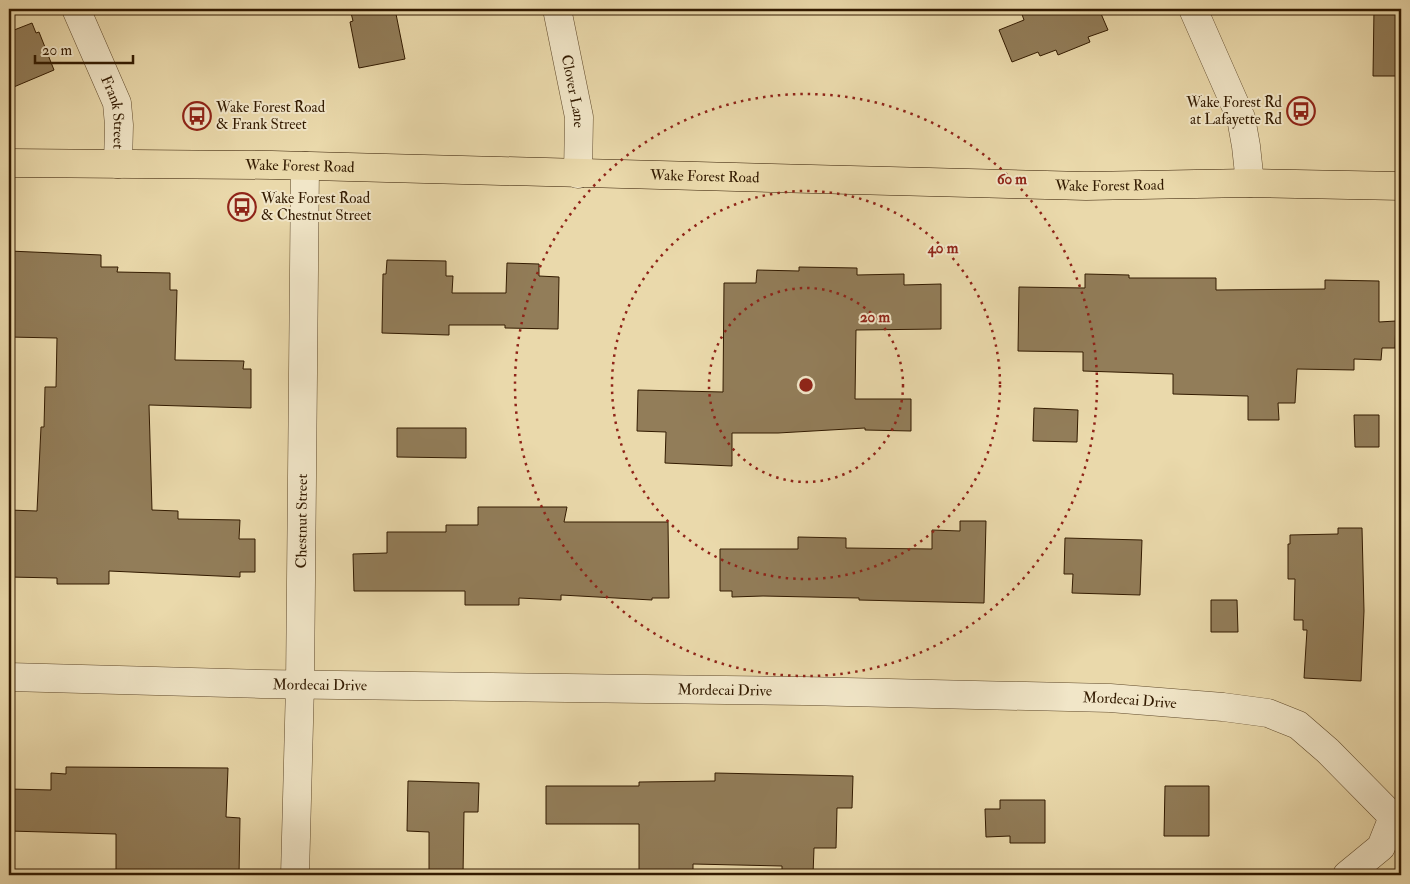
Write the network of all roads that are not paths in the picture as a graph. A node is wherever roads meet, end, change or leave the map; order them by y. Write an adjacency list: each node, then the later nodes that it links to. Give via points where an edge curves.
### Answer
1 (76, 9): 5 (street, Frank Street, via 117,103)
2 (557, 9): 7 (street, Clover Lane, via 579,117)
3 (1193, 9): 8 (street, via 1241,118)
4 (9, 163): 5 (main road, Wake Forest Road)
5 (118, 164): 6 (main road, Wake Forest Road)
6 (305, 166): 7 (main road, Wake Forest Road); 11 (street, Chestnut Street)
7 (578, 174): 8 (main road, Wake Forest Road, via 1076,185)
8 (1250, 184): 9 (main road, Wake Forest Road)
9 (1401, 186)
10 (9, 677): 11 (street, Mordecai Drive)
11 (300, 685): 12 (street, Mordecai Drive, via 1110,698 1268,713 1298,726); 13 (street, Chestnut Street)
12 (1397, 819): 14 (street, via 1381,847)
13 (295, 875)
14 (1347, 875)

